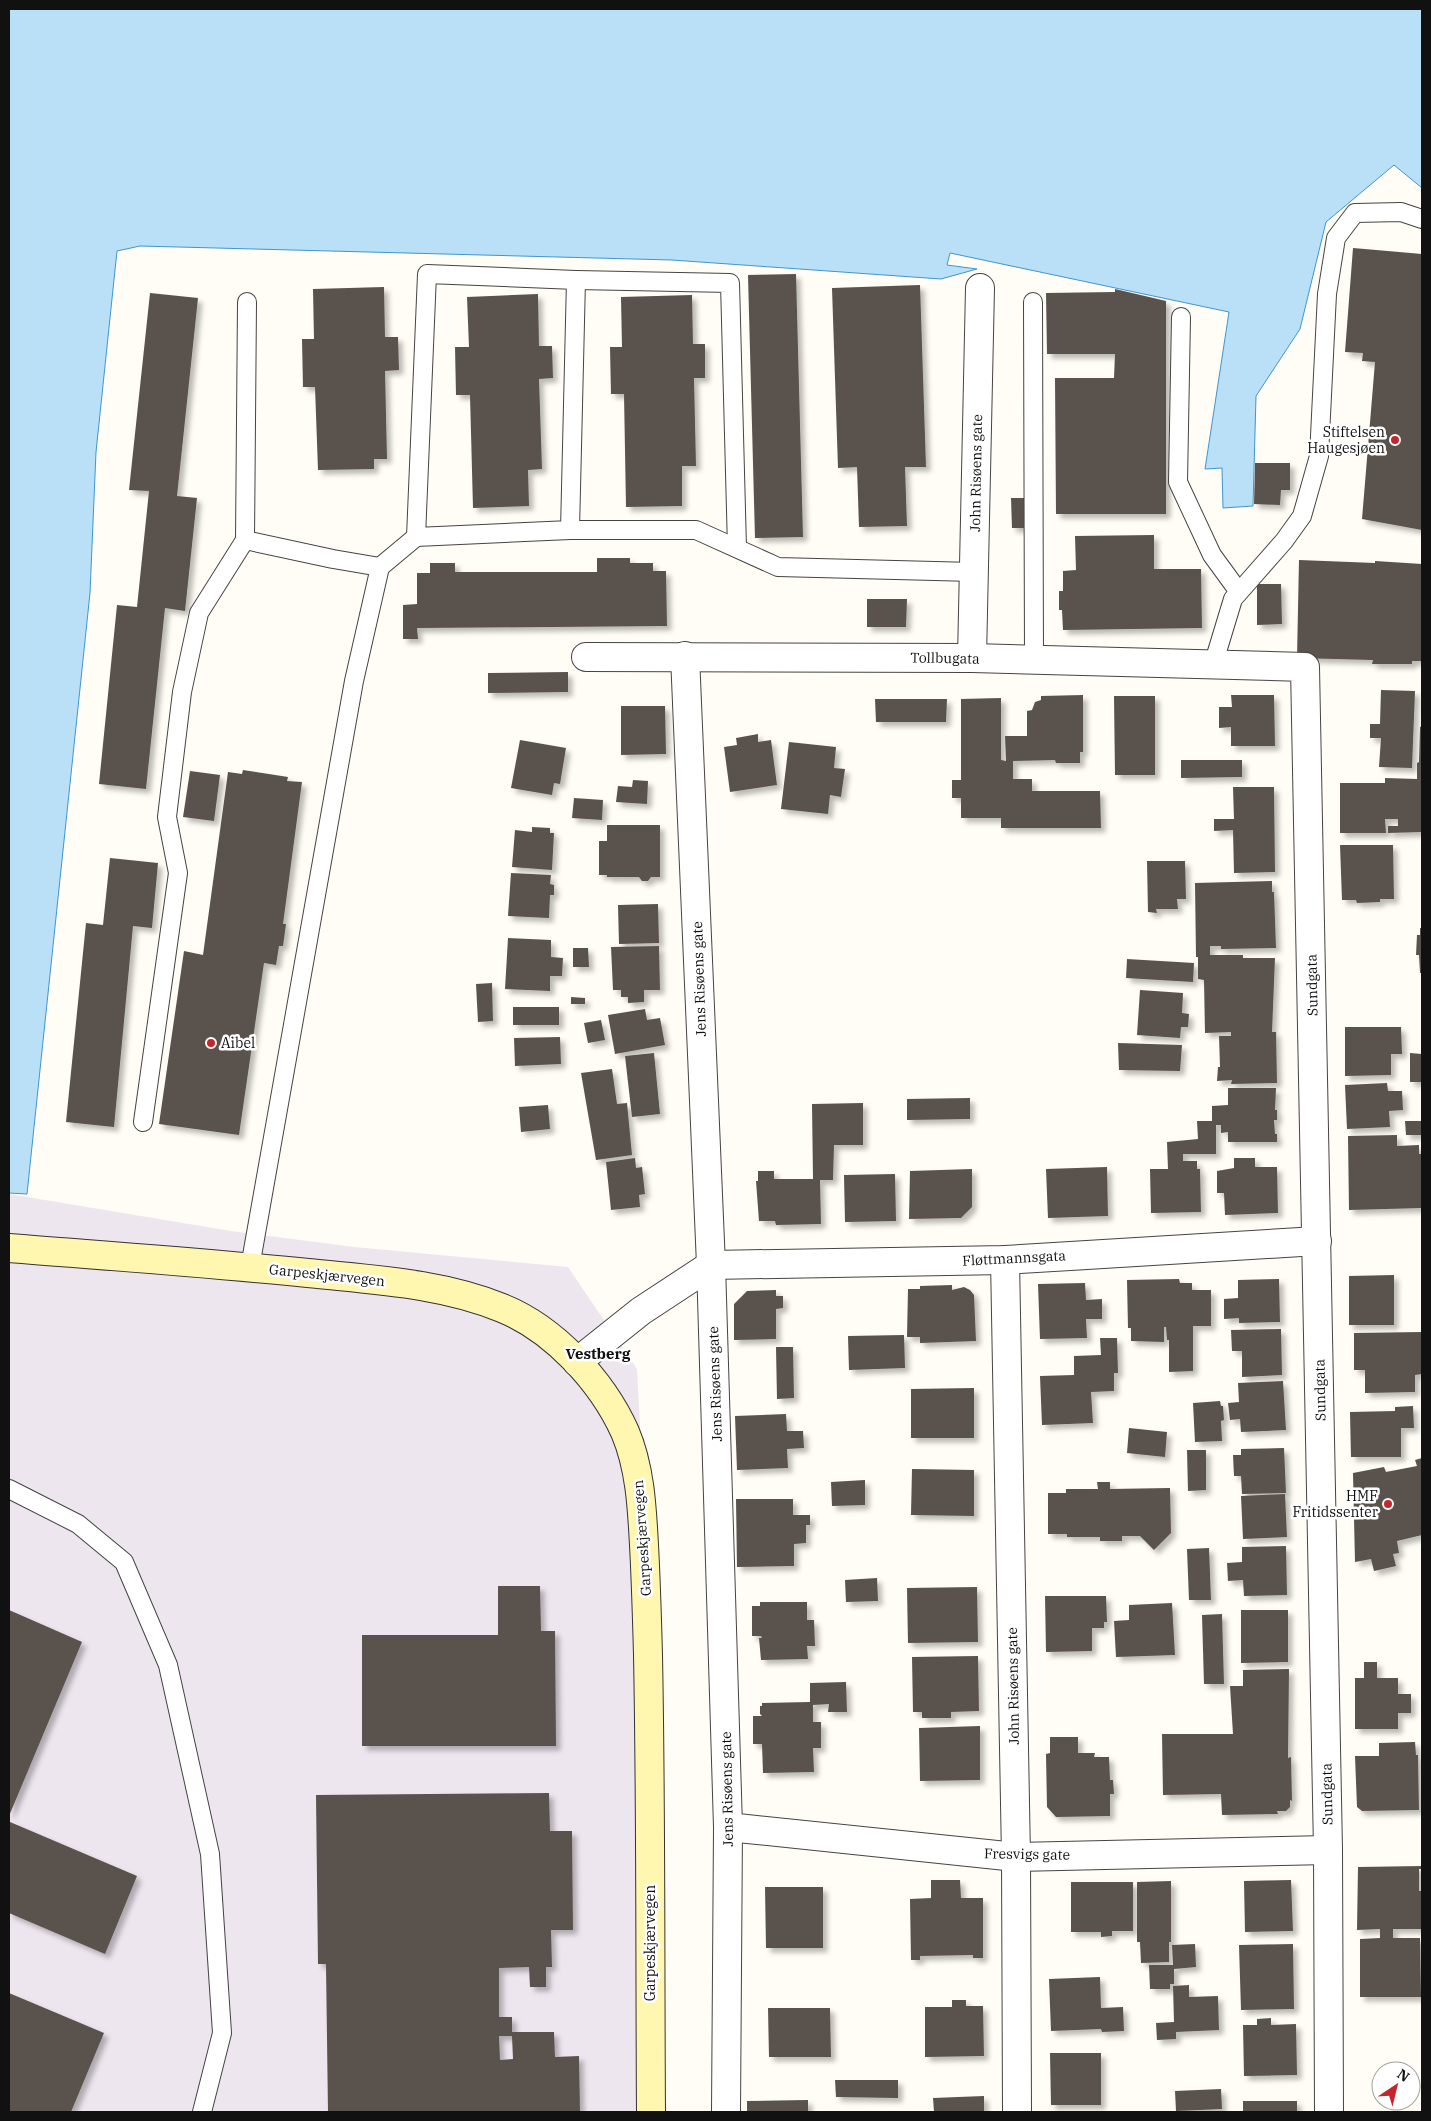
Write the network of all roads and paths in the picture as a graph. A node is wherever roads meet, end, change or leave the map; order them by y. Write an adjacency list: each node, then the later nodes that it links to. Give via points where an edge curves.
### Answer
1 (1422, 219): 13 (lane, via 1401,212 1355,213 1336,238 1328,294 1319,456 1302,516)
2 (576, 280): 7 (lane); 8 (lane, via 427,274); 10 (lane, via 730,283)
3 (980, 288): 12 (street, John Risøens gate)
4 (247, 302): 9 (lane)
5 (1033, 302): 17 (lane)
6 (1181, 317): 13 (lane, via 1178,482 1212,555)
7 (570, 530): 8 (lane); 10 (lane, via 696,530)
8 (416, 537): 11 (lane)
9 (245, 540): 11 (lane); 20 (lane, via 199,613 182,692 167,817 178,873)
10 (737, 548): 12 (lane, via 778,567)
11 (380, 567): 25 (lane, via 354,681)
12 (974, 572): 16 (street, John Risøens gate)
13 (1239, 592): 18 (lane, via 1233,599)
14 (586, 656): 15 (street, Tollbugata)
15 (685, 656): 16 (street, Tollbugata); 24 (street, Jens Risøens gate)
16 (972, 658): 17 (street, Tollbugata)
17 (1034, 659): 18 (street, Tollbugata)
18 (1212, 665): 19 (street, Tollbugata)
19 (1305, 667): 21 (street, Sundgata)
20 (143, 1122)
21 (1317, 1241): 23 (street, Fløttmannsgata); 29 (street, Sundgata)
22 (9, 1248): 25 (main road, Garpeskjærvegen)
23 (1005, 1260): 24 (street, Fløttmannsgata); 30 (street, John Risøens gate)
24 (711, 1265): 26 (street, via 641,1311); 28 (street, Jens Risøens gate)
25 (250, 1267): 26 (main road, Garpeskjærvegen, via 398,1282 463,1294 506,1310 540,1330)
26 (578, 1362): 32 (main road, Garpeskjærvegen, via 607,1397 626,1434 637,1471 643,1516 649,1700)
27 (9, 1489): 31 (lane, via 78,1524 124,1562 168,1665 210,1854 222,2033)
28 (728, 1827): 30 (street, Fresvigs gate); 33 (street, Jens Risøens gate)
29 (1328, 1850): 30 (street, Fresvigs gate); 35 (street, Sundgata)
30 (1016, 1856): 34 (street, John Risøens gate)
31 (202, 2112)
32 (651, 2112)
33 (726, 2112)
34 (1017, 2112)
35 (1329, 2112)

